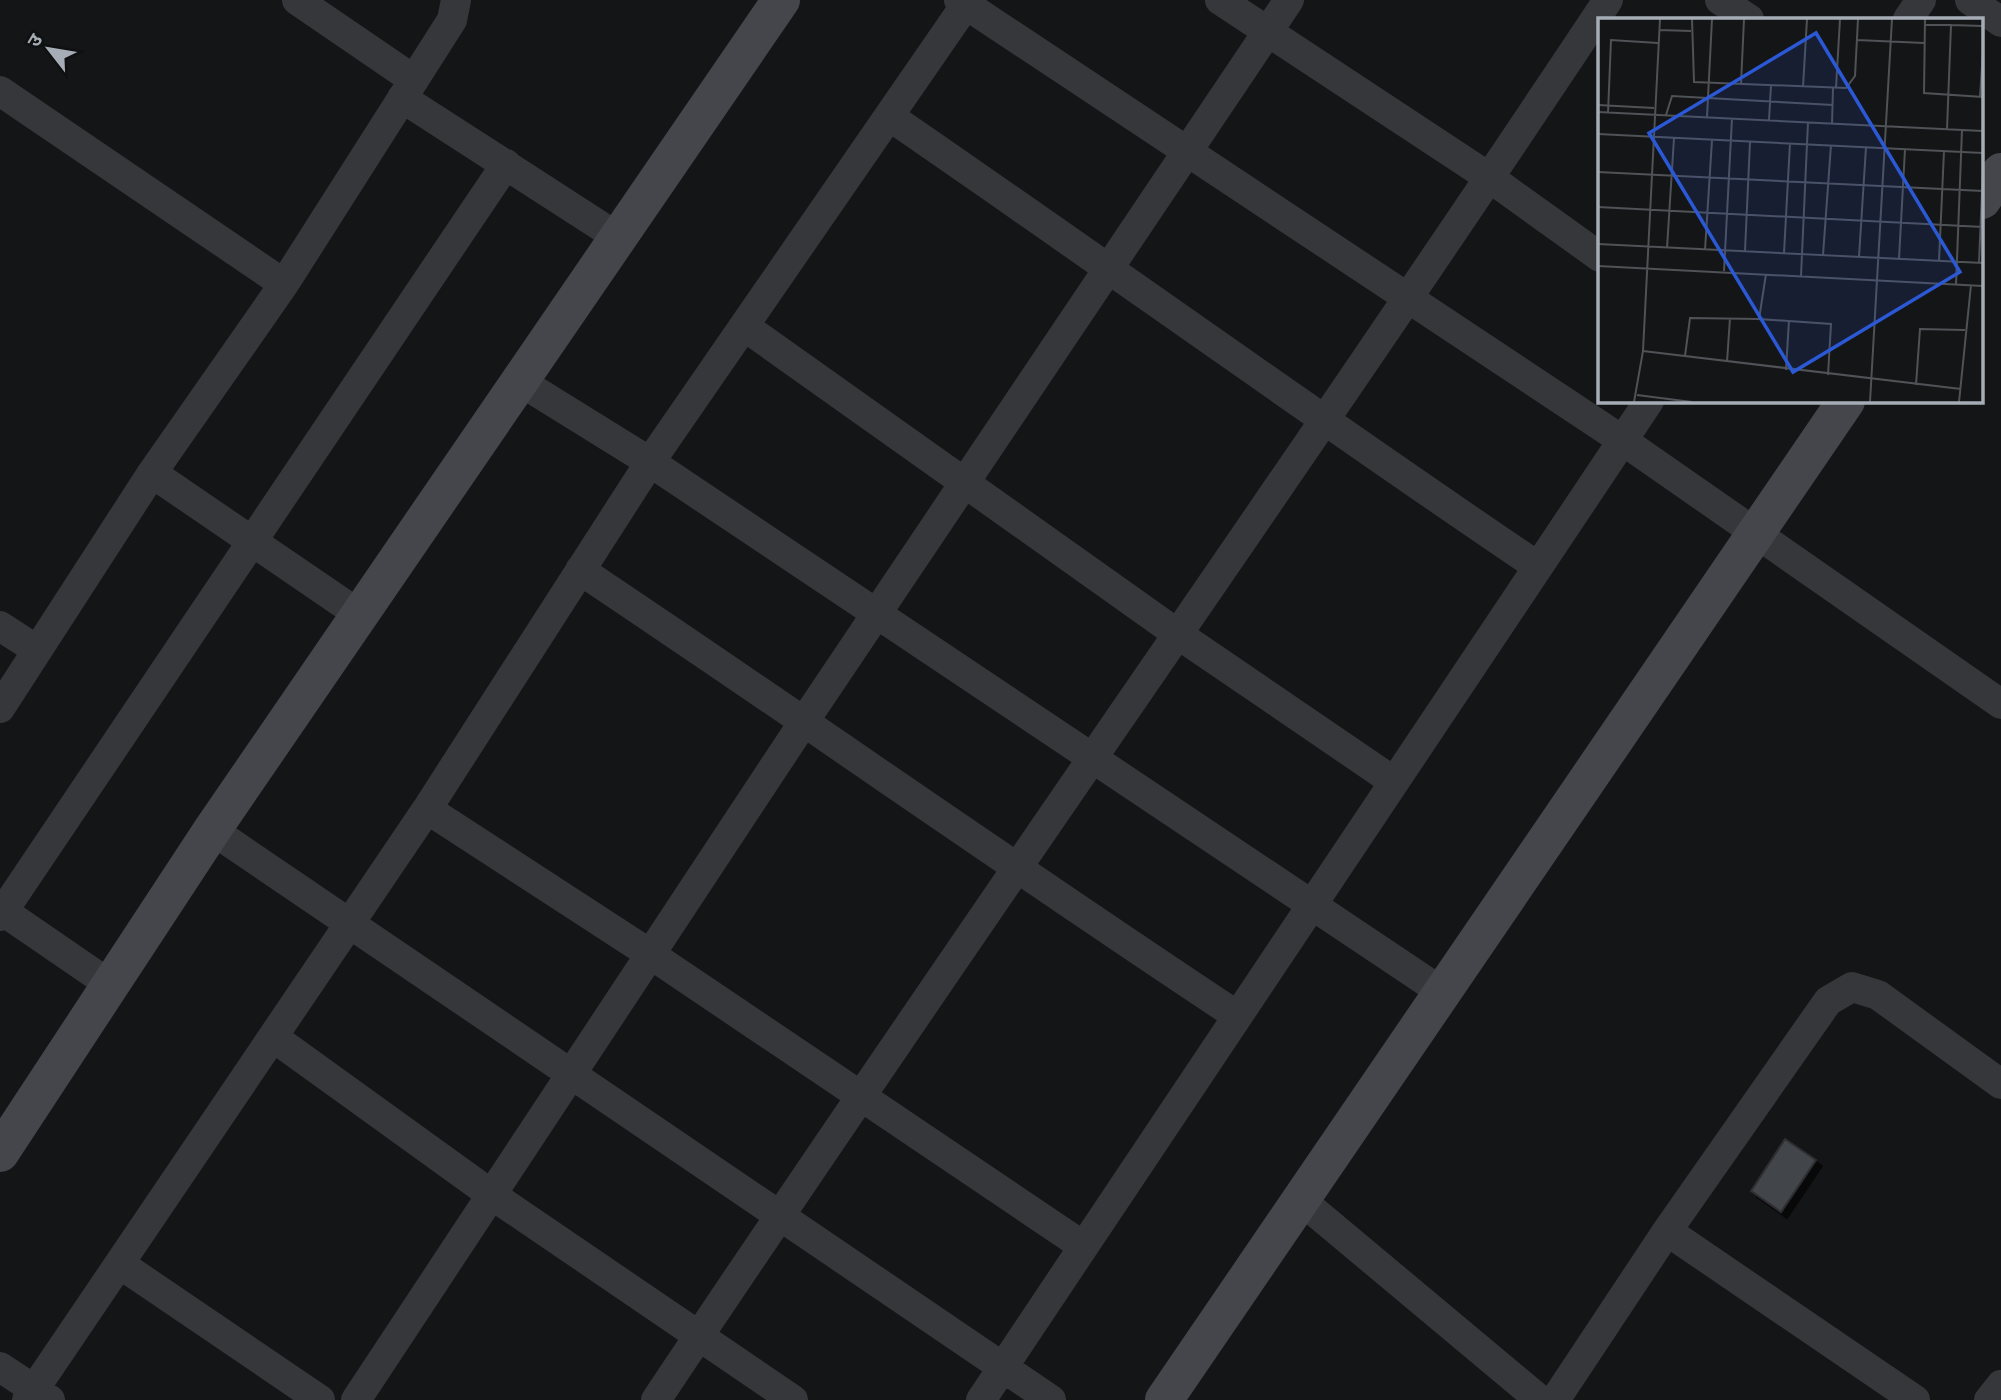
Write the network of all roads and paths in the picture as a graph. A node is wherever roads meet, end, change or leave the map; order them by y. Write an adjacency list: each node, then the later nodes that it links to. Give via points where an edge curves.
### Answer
1 (297, 0): 15 (street)
2 (456, 0): 15 (street, via 452,20)
3 (781, 0): 23 (street)
4 (1220, 0): 14 (street)
5 (1289, 0): 14 (street)
6 (1608, 0): 21 (street)
7 (1720, 0): 11 (street)
8 (1921, 0): 12 (street)
9 (1970, 0): 13 (street)
10 (965, 2): 17 (street); 18 (street)
11 (1747, 18)
12 (1909, 18)
13 (2001, 22)
14 (1268, 32): 18 (street); 21 (street)
15 (408, 89): 19 (street); 26 (street)
16 (0, 91): 26 (street)
17 (889, 116): 25 (street); 28 (street)
18 (1185, 151): 25 (street); 27 (street)
19 (506, 164): 23 (street); 38 (street)
20 (2001, 172): 22 (street)
21 (1490, 178): 24 (street); 27 (street)
22 (1983, 199)
23 (619, 238): 29 (street)
24 (1598, 256)
25 (1108, 267): 32 (street); 36 (street)
26 (284, 284): 35 (street)
27 (1411, 297): 32 (street); 33 (street)
28 (744, 326): 34 (street); 36 (street)
29 (521, 382): 34 (street); 42 (street)
30 (1648, 402): 33 (street)
31 (1845, 402): 37 (street)
32 (1325, 422): 39 (street); 44 (street)
33 (1622, 440): 37 (street); 39 (street)
34 (650, 462): 40 (street); 41 (street)
35 (152, 474): 38 (street); 45 (street)
36 (967, 483): 41 (street); 44 (street)
37 (1756, 533): 46 (street); 59 (street)
38 (252, 541): 42 (street); 55 (street)
39 (1537, 566): 50 (street)
40 (580, 570): 48 (street); 51 (street)
41 (876, 614): 48 (street); 49 (street)
42 (360, 615): 52 (street)
43 (0, 626): 45 (street)
44 (1179, 635): 49 (street); 50 (street)
45 (37, 650): 47 (street)
46 (2001, 704)
47 (0, 708)
48 (805, 720): 53 (street); 57 (street)
49 (1093, 758): 53 (street); 54 (street)
50 (1393, 780): 54 (street)
51 (427, 809): 56 (street); 57 (street)
52 (212, 830): 56 (street); 58 (street)
53 (1016, 870): 60 (street); 64 (street)
54 (1309, 905): 59 (street); 60 (street)
55 (1, 912): 58 (street)
56 (350, 923): 61 (street); 62 (street)
57 (650, 954): 62 (street); 64 (street)
58 (112, 986): 65 (street)
59 (1442, 992): 67 (street)
60 (1236, 1015): 70 (street)
61 (273, 1037): 66 (street); 71 (street)
62 (573, 1074): 66 (street); 68 (street)
63 (2001, 1084): 69 (street, via 1878,995 1852,987 1828,1001)
64 (859, 1097): 68 (street); 70 (street)
65 (0, 1153)
66 (492, 1195): 72 (street); 78 (street)
67 (1302, 1201): 83 (street); 84 (street)
68 (780, 1214): 72 (street); 73 (street)
69 (1667, 1231): 85 (street); 86 (street)
70 (1083, 1247): 73 (street)
71 (120, 1264): 76 (street); 77 (street)
72 (698, 1337): 79 (street); 80 (street)
73 (1003, 1366): 81 (street); 82 (street)
74 (0, 1367): 76 (street)
75 (2001, 1385): 87 (street)
76 (37, 1396)
77 (320, 1400)
78 (356, 1400)
79 (656, 1400)
80 (793, 1400)
81 (981, 1400)
82 (1051, 1400)
83 (1164, 1400)
84 (1540, 1400)
85 (1555, 1400)
86 (1915, 1400)
87 (1989, 1400)

